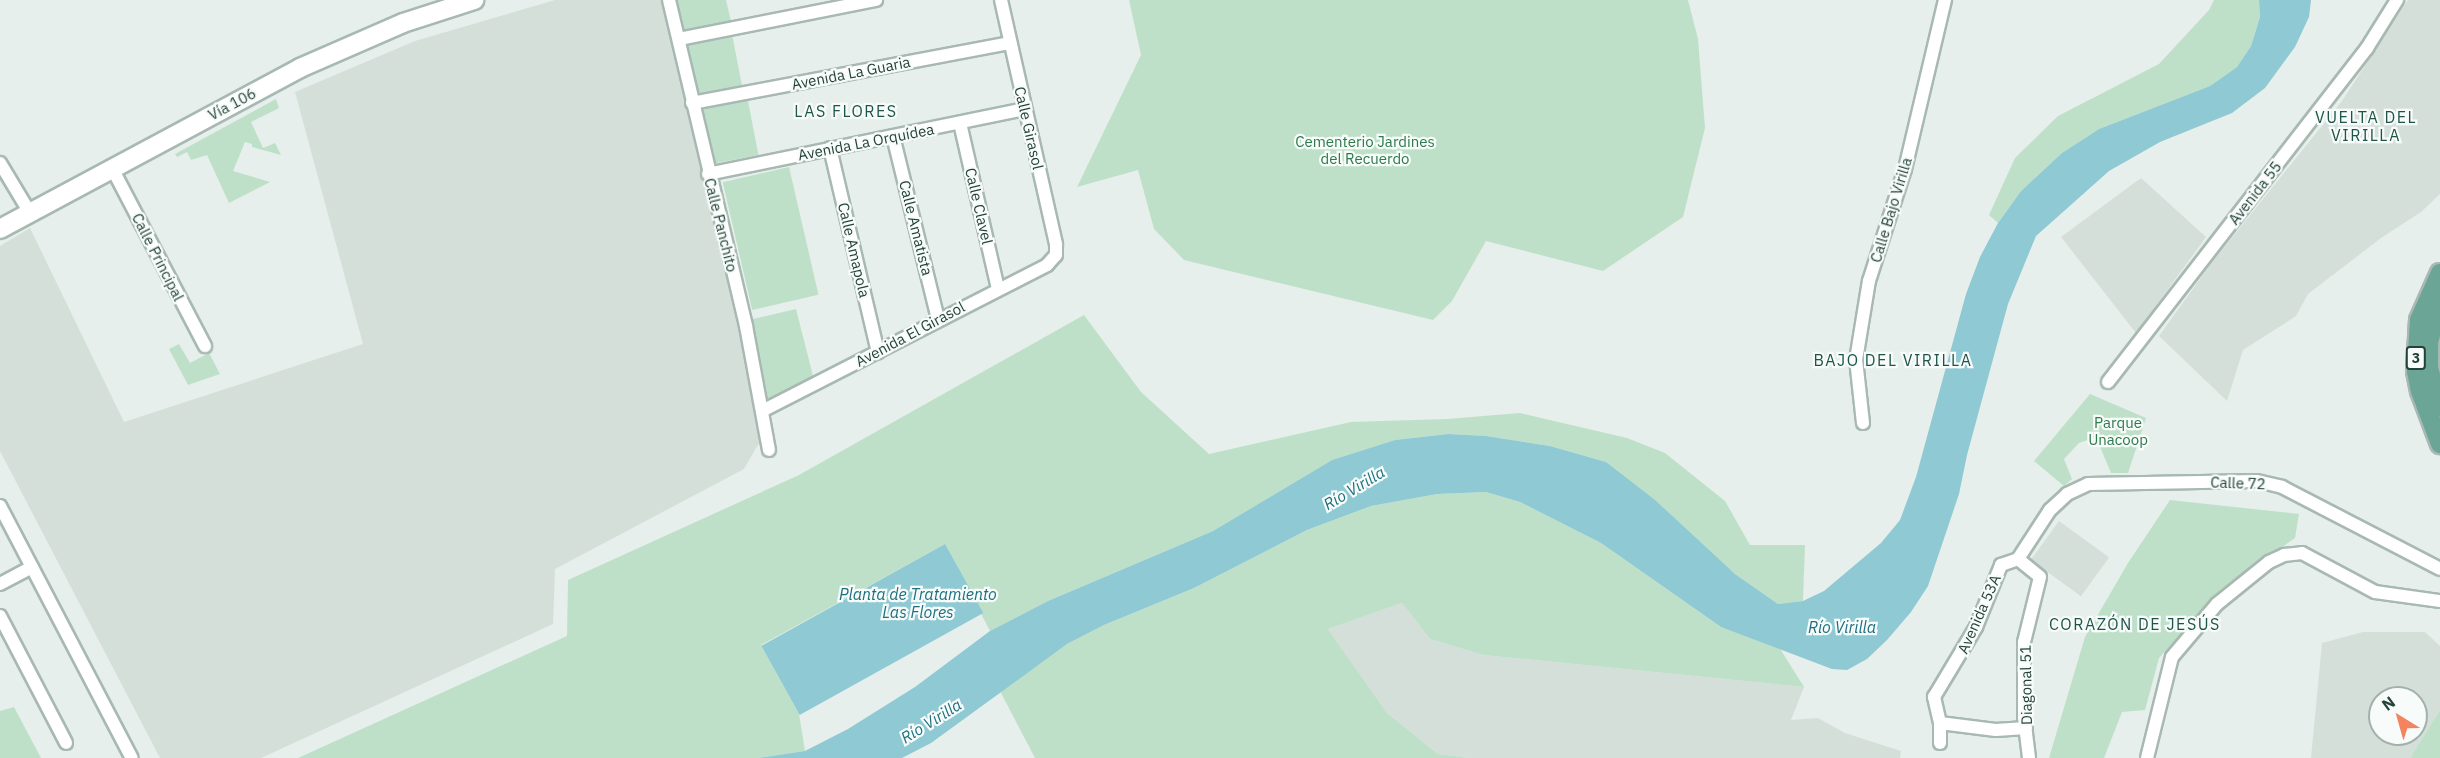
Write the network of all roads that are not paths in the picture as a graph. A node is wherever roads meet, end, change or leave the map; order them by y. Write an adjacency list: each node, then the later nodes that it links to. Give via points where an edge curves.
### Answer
1 (474, 0): 7 (main road, Vía 106)
2 (669, 0): 8 (street, Calle Panchito)
3 (876, 0): 8 (street)
4 (1000, 0): 9 (street, Calle Girasol)
5 (1945, 0): 30 (street, Calle Bajo Virilla, via 1905,169 1869,281 1856,360)
6 (2397, 0): 27 (street, Avenida 55, via 2360,57)
7 (447, 3): 16 (main road, Vía 106, via 300,68)
8 (679, 39): 10 (street, Calle Panchito)
9 (1010, 43): 10 (street, Avenida La Guaria); 11 (street, Calle Girasol)
10 (692, 103): 17 (street, Calle Panchito)
11 (1024, 109): 12 (street, Avenida La Orquídea); 20 (street, Calle Girasol)
12 (960, 123): 13 (street, Avenida La Orquídea); 22 (street, Calle Clavel)
13 (893, 136): 14 (street, Avenida La Orquídea); 24 (street, Calle Amatista)
14 (830, 148): 17 (street, Avenida La Orquídea); 26 (street, Calle Amapola)
15 (0, 163): 18 (street)
16 (112, 168): 18 (main road, Vía 106); 25 (street, Calle Principal)
17 (708, 174): 29 (street, Calle Panchito)
18 (30, 213): 19 (main road, Vía 106)
19 (0, 229)
20 (1056, 255): 22 (street, Avenida El Girasol, via 1047,265)
21 (2440, 273): 31 (main road, 3, via 2419,320 2416,371)
22 (998, 289): 24 (street, Avenida El Girasol)
23 (2440, 302): 28 (main road, 3, via 2429,342 2429,368)
24 (938, 319): 26 (street, Avenida El Girasol)
25 (205, 346)
26 (878, 352): 29 (street, Avenida El Girasol)
27 (2108, 382)
28 (2440, 408)
29 (762, 411): 32 (street, Calle Panchito)
30 (1863, 423)
31 (2440, 444)
32 (769, 450)
33 (2088, 484): 35 (street, Avenida 53A, via 2067,494 2049,510); 37 (street, Calle 72, via 2257,481 2282,487)
34 (0, 506): 36 (street)
35 (2018, 559): 41 (street, Avenida 53A, via 2001,565 1976,627 1934,697); 42 (street, Diagonal 51, via 2040,577 2024,642)
36 (32, 567): 38 (street); 45 (street)
37 (2440, 569)
38 (0, 584)
39 (2440, 601): 47 (street, via 2375,592 2302,553 2269,562 2217,604 2172,657)
40 (0, 616): 43 (street)
41 (1940, 723): 42 (street, via 1996,730); 44 (street, Avenida 53A)
42 (2026, 728): 46 (street, Diagonal 51)
43 (66, 743)
44 (1940, 743)
45 (132, 758)
46 (2030, 758)
47 (2147, 758)

